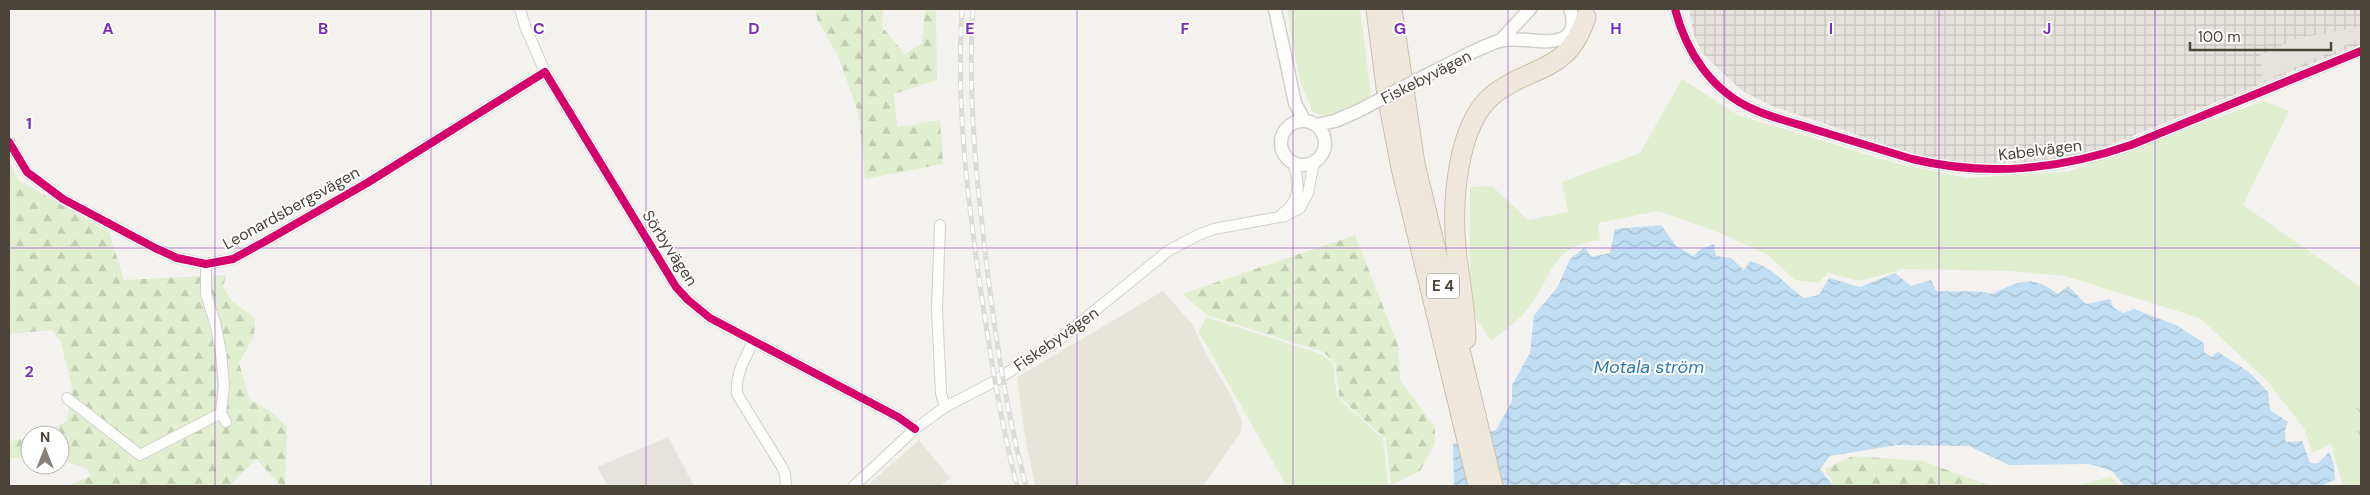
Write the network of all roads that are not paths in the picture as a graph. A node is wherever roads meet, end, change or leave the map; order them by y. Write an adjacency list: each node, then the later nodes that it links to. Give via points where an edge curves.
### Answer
1 (520, 9): 11 (street, Sörbyvägen)
2 (1275, 9): 13 (street)
3 (1376, 9): 29 (highway, E 4, via 1401,168)
4 (1392, 9): 26 (highway, E 4, via 1415,164)
5 (1530, 9): 9 (street, Fiskebyvägen)
6 (1675, 9): 10 (street, Kabelvägen, via 1695,59 1715,82 1742,104 1912,159 1986,170 2041,168 2095,157)
7 (1583, 11): 8 (street, Fiskebyvägen); 12 (highway, via 1577,39 1560,60)
8 (1569, 32): 9 (street, Fiskebyvägen, via 1552,40); 12 (highway)
9 (1500, 41): 14 (street, Fiskebyvägen, bridge)
10 (2361, 51)
11 (541, 74): 24 (street, Leonardsbergsvägen, via 375,178 264,242 233,259); 25 (street, Sörbyvägen, via 676,287 710,318)
12 (1532, 74): 26 (highway, via 1487,101 1472,121 1463,148 1455,219 1466,337)
13 (1295, 103): 15 (street); 16 (street)
14 (1355, 113): 17 (street, Fiskebyvägen); 18 (street, Fiskebyvägen, via 1333,130)
15 (1304, 120): 16 (street); 17 (street)
16 (1290, 124): 21 (street, via 1280,144 1284,155)
17 (1316, 125): 18 (street, via 1323,132)
18 (1325, 141): 20 (street, via 1322,156)
19 (9, 142): 24 (street, Leonardsbergsvägen, via 27,172 63,199 177,258)
20 (1314, 162): 21 (street, via 1304,166); 22 (street, Fiskebyvägen, via 1308,192 1300,208)
21 (1293, 163): 22 (street, Fiskebyvägen, via 1298,181 1296,199 1286,210)
22 (1270, 219): 28 (street, Fiskebyvägen, via 1214,230 1182,242 1061,338)
23 (940, 225): 28 (street, via 937,309 941,393)
24 (206, 264): 27 (street, via 206,294 221,354 224,417 140,455)
25 (753, 342): 30 (street, Sörbyvägen, via 898,416); 31 (street, via 739,371 737,394 782,467)
26 (1463, 365): 29 (highway, E 4)
27 (68, 398)
28 (946, 407): 30 (street, Fiskebyvägen)
29 (1466, 408): 33 (highway, E 4); 34 (highway, E 4)
30 (915, 430): 32 (street, Fiskebyvägen)
31 (786, 486)
32 (854, 486)
33 (1478, 486)
34 (1493, 486)

